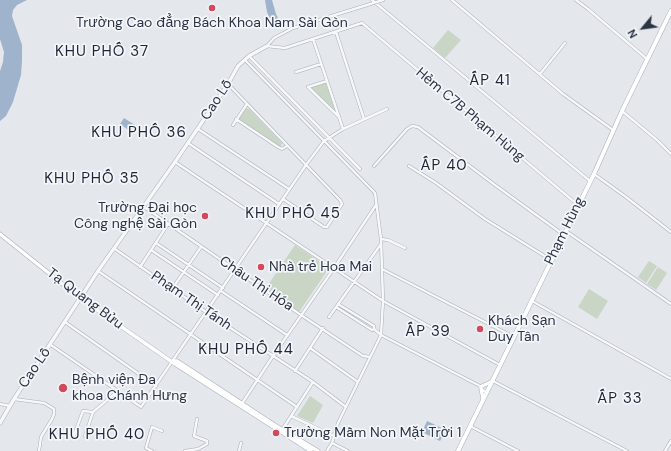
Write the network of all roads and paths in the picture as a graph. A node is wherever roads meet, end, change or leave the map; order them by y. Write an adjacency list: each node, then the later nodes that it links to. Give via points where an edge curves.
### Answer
1 (372, 0): 5 (street)
2 (383, 0): 5 (street)
3 (452, 0): 16 (street)
4 (576, 0): 12 (street)
5 (375, 3): 10 (street, via 293,28 274,38); 40 (street)
6 (671, 11): 12 (main road, Phạm Hùng)
7 (336, 32): 8 (street); 24 (street); 45 (street, Hẻm C7B Phạm Hùng, via 362,24)
8 (313, 38): 10 (street, via 285,48); 14 (street)
9 (564, 43): 16 (street)
10 (267, 46): 11 (street, Cao Lỗ)
11 (249, 56): 13 (street, Cao Lỗ); 29 (street)
12 (647, 59): 21 (main road, Phạm Hùng)
13 (245, 60): 18 (street, Cao Lỗ, via 238,66); 30 (street)
14 (322, 64): 15 (street); 17 (street)
15 (296, 72)
16 (540, 74): 28 (street)
17 (327, 81): 22 (street); 22 (street, via 308,87)
18 (228, 84): 19 (street); 26 (street, Cao Lỗ)
19 (247, 104): 23 (street); 32 (street)
20 (386, 109): 24 (street)
21 (622, 111): 28 (main road, Phạm Hùng); 33 (street)
22 (338, 117): 27 (street)
23 (236, 119): 25 (street); 32 (street, via 278,147 282,149)
24 (364, 119): 27 (street)
25 (233, 125)
26 (198, 129): 31 (street, Cao Lỗ); 41 (street)
27 (343, 129): 29 (street)
28 (613, 130): 39 (main road, Phạm Hùng)
29 (329, 138): 30 (street); 38 (street)
30 (324, 141): 35 (street); 44 (street, via 375,193)
31 (188, 143): 34 (street, Cao Lỗ); 43 (street)
32 (288, 146): 35 (street)
33 (671, 154)
34 (175, 162): 46 (street, Cao Lỗ); 47 (street)
35 (306, 165): 41 (street); 42 (street, via 342,202 339,210 324,228)
36 (374, 166): 50 (street, via 407,129 412,126 418,127 495,185)
37 (409, 166): 59 (street, via 485,219)
38 (360, 169)
39 (594, 174): 40 (main road, Phạm Hùng); 49 (street)
40 (590, 181): 45 (main road, Phạm Hùng)
41 (289, 190): 42 (street)
42 (283, 199): 43 (street)
43 (279, 204): 47 (street)
44 (377, 204): 52 (street); 62 (street)
45 (578, 205): 50 (main road, Phạm Hùng)
46 (144, 207): 48 (street, Châu Thị Hóa); 57 (street, Cao Lỗ)
47 (267, 223): 62 (street); 64 (street)
48 (168, 224): 53 (street); 55 (street, Châu Thị Hóa)
49 (671, 232)
50 (565, 233): 59 (main road, Phạm Hùng); 75 (street)
51 (0, 234): 71 (main road, Tạ Quang Bửu)
52 (381, 239): 54 (street); 56 (street)
53 (156, 243): 58 (street); 60 (street)
54 (381, 243): 63 (street); 67 (street)
55 (201, 247): 60 (street); 64 (street, Châu Thị Hóa)
56 (405, 248)
57 (115, 249): 61 (street, Phạm Thị Tánh); 65 (street, Cao Lỗ)
58 (151, 250): 61 (street); 66 (street)
59 (551, 260): 73 (main road, Phạm Hùng)
60 (189, 265): 66 (street); 69 (street)
61 (140, 266): 68 (street, Phạm Thị Tánh)
62 (334, 268): 67 (street); 78 (street)
63 (382, 269): 72 (street); 86 (street)
64 (235, 270): 69 (street); 78 (street, Châu Thị Hóa)
65 (98, 271): 71 (street, Cao Lỗ); 83 (street)
66 (184, 272): 68 (street); 70 (street)
67 (354, 281): 72 (street); 74 (street)
68 (172, 289): 77 (street, Phạm Thị Tánh)
69 (222, 289): 70 (street); 84 (street)
70 (218, 295): 77 (street)
71 (80, 298): 80 (street, Cao Lỗ); 91 (main road, Tạ Quang Bửu)
72 (383, 300): 85 (street); 92 (street)
73 (531, 301): 86 (main road, Phạm Hùng); 94 (street)
74 (338, 304): 76 (street); 82 (street, via 374,326)
75 (671, 304)
76 (336, 308): 79 (street); 82 (street)
77 (206, 312): 83 (street); 89 (street, Phạm Thị Tánh)
78 (301, 314): 81 (street, Châu Thị Hóa); 84 (street)
79 (330, 317)
80 (65, 322): 87 (street, Cao Lỗ); 99 (street)
81 (323, 328): 88 (street); 90 (street, Châu Thị Hóa, via 364,356)
82 (374, 329): 85 (street)
83 (190, 334): 91 (street); 95 (street)
84 (287, 335): 89 (street)
85 (381, 335): 90 (street); 100 (street)
86 (514, 337): 92 (main road, Phạm Hùng)
87 (50, 344): 102 (street); 103 (street, Cao Lỗ)
88 (310, 348): 93 (street); 98 (street)
89 (273, 356): 93 (street, Phạm Thị Tánh); 95 (street)
90 (370, 356): 98 (street)
91 (172, 361): 99 (street); 106 (main road, Tạ Quang Bửu, via 177,361)
92 (500, 365): 96 (main road, Phạm Hùng)
93 (295, 371): 97 (street, Phạm Thị Tánh)
94 (671, 379)
95 (257, 380): 106 (street); 108 (street)
96 (493, 381): 100 (main road); 101 (main road, Phạm Hùng); 133 (street)
97 (313, 382): 108 (street); 109 (street, Phạm Thị Tánh)
98 (358, 382): 109 (street)
99 (156, 386): 102 (street, via 141,407)
100 (481, 387): 101 (street); 104 (main road)
101 (488, 390): 104 (main road, Phạm Hùng)
102 (118, 391): 110 (street)
103 (14, 399): 107 (street, Cao Lỗ); 123 (street, via 44,403 54,409 52,419 41,437)
104 (484, 400): 114 (main road, Phạm Hùng)
105 (0, 404): 107 (street)
106 (241, 405): 116 (main road, Tạ Quang Bửu)
107 (10, 406): 113 (street, Cao Lỗ)
108 (297, 407): 111 (street)
109 (346, 407): 119 (street)
110 (93, 412): 117 (street, via 83,411); 118 (street)
111 (291, 416): 116 (street); 119 (street)
112 (197, 419): 125 (street, via 194,436 208,441 207,444 198,449)
113 (0, 423)
114 (470, 426): 131 (main road, Phạm Hùng); 132 (street)
115 (162, 430): 124 (street, via 152,427 146,448)
116 (281, 431): 127 (main road, Tạ Quang Bửu); 128 (main road, Tạ Quang Bửu)
117 (74, 435)
118 (85, 436)
119 (334, 436): 122 (street)
120 (671, 441): 134 (street)
121 (241, 443): 126 (street)
122 (332, 443): 129 (street); 130 (street)
123 (39, 451)
124 (152, 451)
125 (184, 451)
126 (239, 451)
127 (311, 451)
128 (318, 451)
129 (327, 451)
130 (348, 451)
131 (458, 451)
132 (518, 451)
133 (627, 451)
134 (665, 451)

